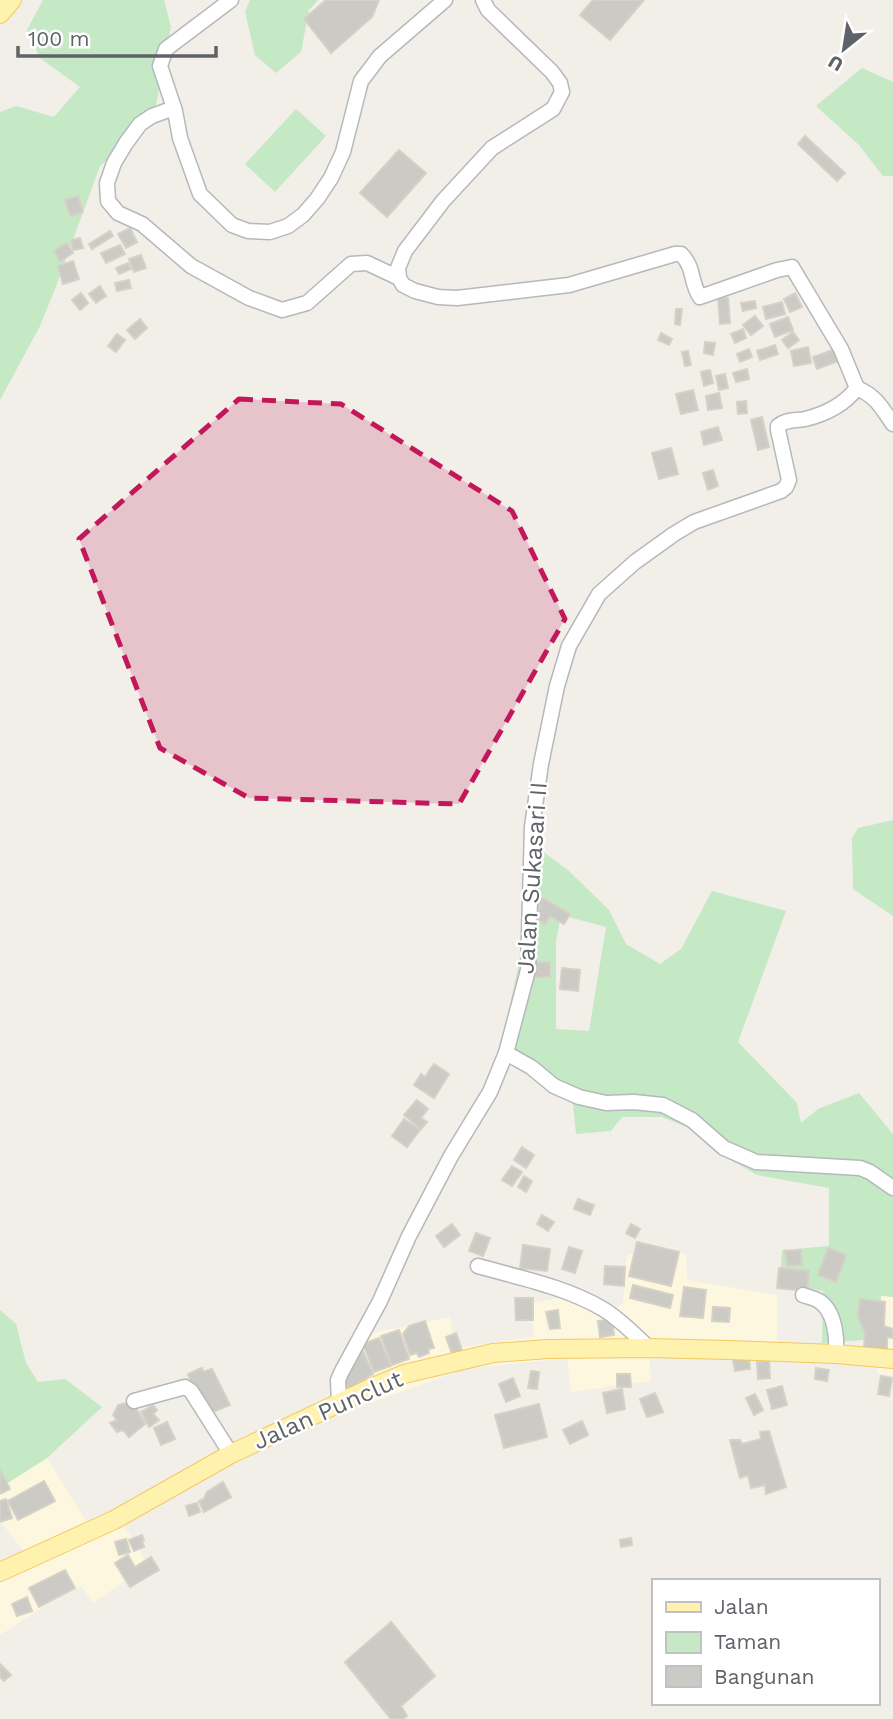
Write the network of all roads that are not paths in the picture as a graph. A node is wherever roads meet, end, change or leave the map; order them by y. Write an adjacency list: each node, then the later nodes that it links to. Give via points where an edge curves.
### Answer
1 (12, 0): 5 (main road)
2 (231, 0): 6 (street, via 166,49 160,66)
3 (445, 0): 6 (street, via 380,56 361,81 331,178 303,215 288,226 248,232 232,225 200,194)
4 (482, 0): 7 (street, via 552,72 562,92 553,109 492,148 443,201 405,251)
5 (0, 14)
6 (174, 108): 7 (street, via 140,124 114,163 107,183 108,201 118,213 142,224 191,266 249,298 282,310 307,303 351,264 367,263)
7 (398, 278): 8 (street, via 403,285 438,298 457,298 569,285 681,254 689,262 701,297 792,267 841,349)
8 (857, 388): 9 (street, via 870,394); 10 (street, Jalan Sukasari II, via 834,410 778,426 789,480 786,487 694,522 635,562 599,594 569,646 556,686 531,827 528,970)
9 (893, 424)
10 (506, 1053): 11 (street, via 579,1097 663,1105 692,1121 724,1148 756,1162 860,1168); 18 (street, Jalan Sukasari II, via 490,1092 451,1156 342,1371)
11 (893, 1188)
12 (478, 1266): 14 (street, via 570,1293 603,1309)
13 (803, 1296): 15 (street, via 820,1301 828,1310)
14 (649, 1348): 15 (main road, Jalan Punclut); 18 (main road, Jalan Punclut, via 493,1353 404,1374)
15 (836, 1354): 16 (main road, Jalan Punclut)
16 (893, 1359)
17 (134, 1401): 19 (street, via 185,1387)
18 (339, 1403): 19 (main road, Jalan Punclut)
19 (231, 1454): 20 (main road, Jalan Punclut, via 114,1520)
20 (0, 1572)

